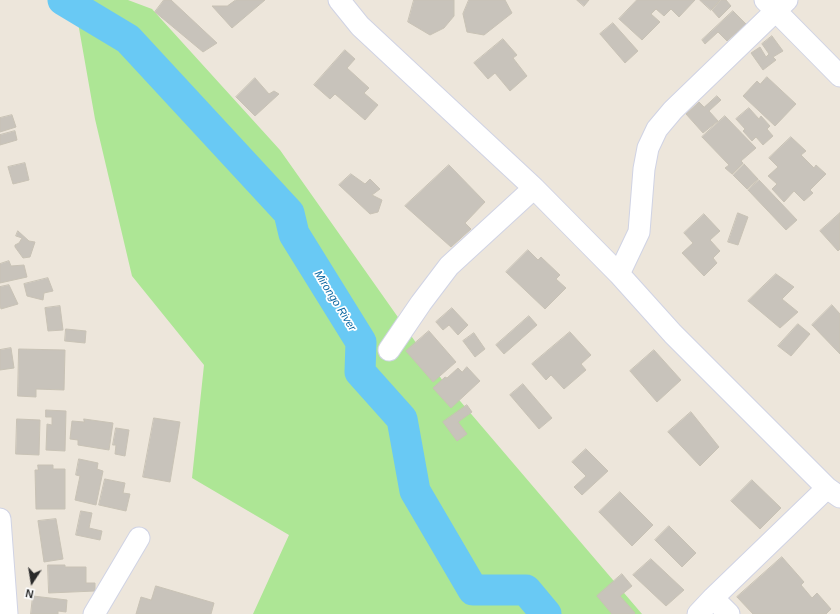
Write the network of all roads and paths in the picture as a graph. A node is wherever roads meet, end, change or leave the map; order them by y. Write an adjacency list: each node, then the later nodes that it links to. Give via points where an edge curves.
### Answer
1 (338, 0): 4 (street, via 360,26)
2 (776, 4): 3 (street); 5 (street, via 656,129 648,148 644,169 639,232)
3 (840, 76)
4 (534, 188): 5 (street); 6 (street, via 449,266)
5 (619, 274): 7 (street, via 673,334)
6 (389, 350)
7 (833, 493): 10 (street)
8 (0, 519): 11 (street)
9 (139, 538): 12 (street)
10 (713, 598): 13 (street); 14 (street)
11 (7, 614)
12 (94, 614)
13 (698, 614)
14 (729, 614)

